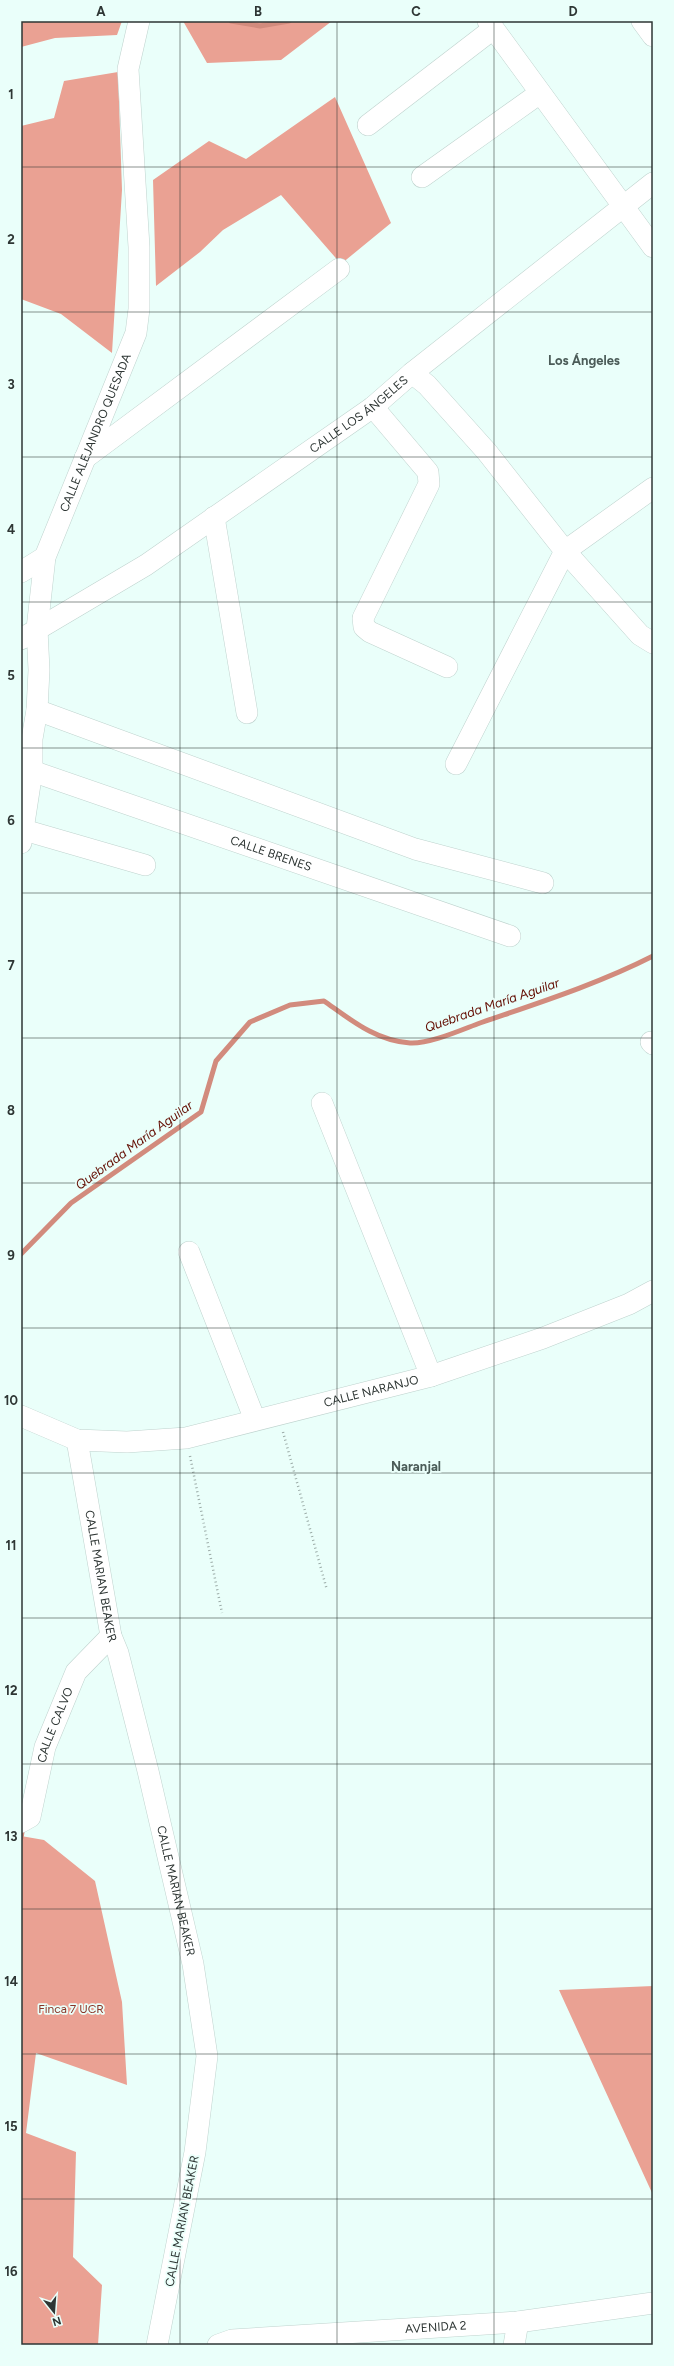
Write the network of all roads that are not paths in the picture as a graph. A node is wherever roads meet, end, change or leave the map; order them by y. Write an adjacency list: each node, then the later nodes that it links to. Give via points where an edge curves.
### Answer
1 (139, 21): 14 (street, CALLE ALEJANDRO QUESADA, via 128,69 139,247 139,309 136,333)
2 (642, 21): 4 (street)
3 (491, 25): 5 (street); 6 (street)
4 (653, 36)
5 (540, 92): 7 (street); 9 (street)
6 (368, 125)
7 (422, 177)
8 (653, 184): 9 (street, CALLE LOS ÁNGELES)
9 (623, 207): 10 (street); 12 (street, CALLE LOS ÁNGELES)
10 (653, 248)
11 (339, 269): 14 (street)
12 (412, 373): 13 (street, CALLE LOS ÁNGELES); 17 (street, via 428,385 487,452)
13 (373, 407): 16 (street, CALLE LOS ÁNGELES); 22 (street, via 428,472 429,484 363,618 364,627)
14 (85, 458): 18 (street, CALLE ALEJANDRO QUESADA)
15 (653, 488): 17 (street)
16 (214, 517): 20 (street, CALLE LOS ÁNGELES, via 146,565); 24 (street)
17 (565, 551): 21 (street, via 640,634); 25 (street)
18 (45, 557): 19 (street); 20 (street, CALLE ALEJANDRO QUESADA)
19 (21, 572)
20 (29, 634): 23 (street, CALLE ALEJANDRO QUESADA, via 39,670)
21 (653, 643)
22 (447, 667)
23 (37, 710): 26 (street, CALLE ALEJANDRO QUESADA); 29 (street, via 415,849)
24 (247, 713)
25 (456, 764)
26 (28, 767): 27 (street, CALLE ALEJANDRO QUESADA); 30 (street, CALLE BRENES)
27 (22, 836): 28 (street)
28 (145, 865)
29 (544, 883)
30 (510, 936)
31 (322, 1103): 34 (street)
32 (189, 1252): 36 (street)
33 (653, 1292): 34 (street, CALLE NARANJO, via 543,1338)
34 (431, 1376): 36 (street, CALLE NARANJO)
35 (21, 1416): 37 (street)
36 (255, 1420): 37 (street, CALLE NARANJO, via 186,1438 127,1442)
37 (77, 1440): 38 (street, CALLE MARIAN BEAKER)
38 (111, 1636): 39 (street, CALLE CALVO, via 76,1672 45,1747 30,1817); 42 (street, CALLE MARIAN BEAKER, via 118,1653 175,1884 193,1964 207,2056 195,2152)
39 (21, 1822)
40 (653, 2303): 41 (street, AVENIDA 2)
41 (518, 2322): 43 (street, AVENIDA 2, via 232,2340); 44 (street)
42 (157, 2345)
43 (218, 2345)
44 (514, 2345)

